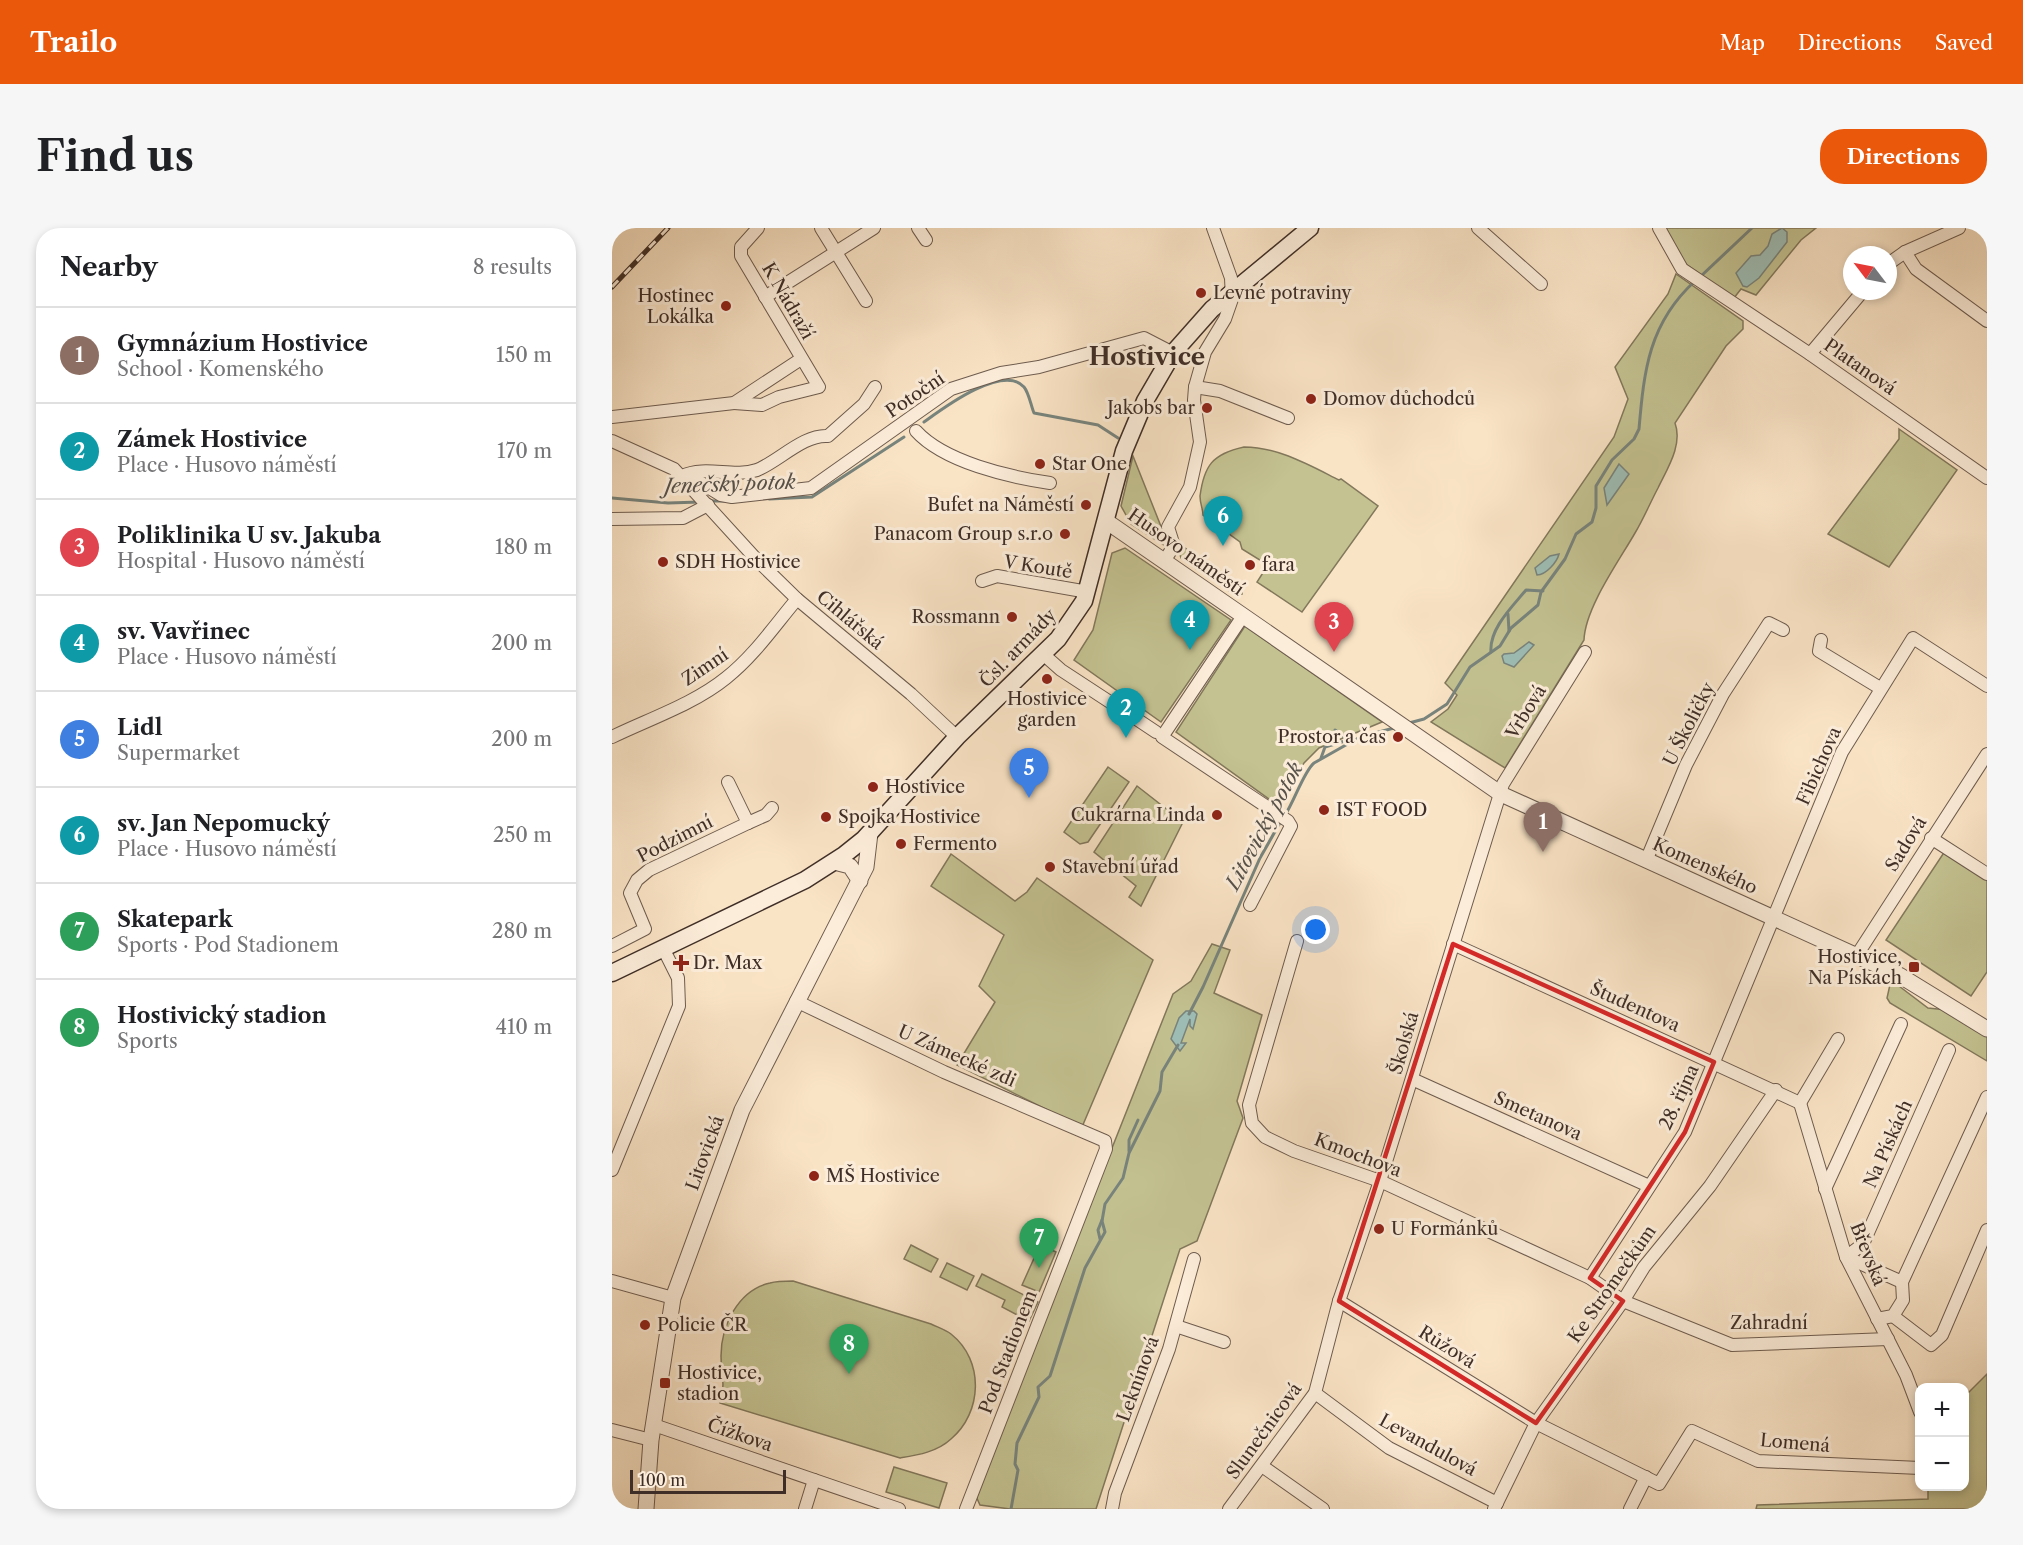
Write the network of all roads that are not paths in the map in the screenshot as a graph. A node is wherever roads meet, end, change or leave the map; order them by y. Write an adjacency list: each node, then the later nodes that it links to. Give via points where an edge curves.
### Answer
1 (758, 228): 16 (street, K Nádraží, via 740,250)
2 (821, 228): 12 (street)
3 (874, 228): 12 (street)
4 (918, 228): 10 (street)
5 (1213, 228): 15 (street)
6 (1310, 228): 15 (main road, Čsl. armády)
7 (1478, 228): 14 (street)
8 (1659, 228): 21 (street, Platanová, via 1676,262 1687,274)
9 (1959, 228): 11 (street)
10 (926, 240)
11 (1905, 252): 13 (street); 19 (street, via 1916,269)
12 (836, 253): 16 (street); 18 (street)
13 (1897, 258)
14 (1541, 284)
15 (1233, 292): 20 (main road, Čsl. armády, via 1197,323); 24 (street, via 1225,319 1204,352)
16 (765, 297): 22 (street, K Nádraží)
17 (1855, 300): 21 (street)
18 (866, 301)
19 (1987, 321)
20 (1173, 353): 31 (street, Potoční, via 1144,338 951,389 810,488 732,497 698,481); 35 (main road, Čsl. armády, via 1134,424)
21 (1810, 354): 30 (street, Platanová)
22 (805, 364): 25 (street); 25 (street, via 819,387 816,389 762,405)
23 (875, 387): 31 (street, via 864,404 828,436 818,435 753,471 694,471)
24 (1195, 387): 27 (street, via 1220,391); 36 (street, via 1200,442 1191,487 1168,527 1174,546)
25 (734, 403): 26 (street)
26 (612, 417)
27 (1288, 418)
28 (915, 431): 32 (street, via 927,443 965,460 1001,473)
29 (612, 441): 31 (street, Cihlářská, via 674,469)
30 (1987, 478)
31 (685, 480): 33 (street, Cihlářská)
32 (1050, 483)
33 (704, 502): 34 (street, via 683,518); 39 (street, Cihlářská)
34 (612, 519)
35 (1106, 521): 36 (street, Husovo náměstí); 38 (main road, Čsl. armády)
36 (1164, 561): 40 (street, Husovo náměstí)
37 (982, 581): 38 (street, V Koutě, via 997,576)
38 (1088, 592): 44 (main road, Čsl. armády, via 1068,626)
39 (797, 599): 49 (street, Zimní, via 740,667 724,679); 50 (street, Cihlářská)
40 (1243, 616): 48 (street, Husovo náměstí); 62 (street, Husovo náměstí, via 1162,736 1288,821 1291,829)
41 (1783, 630): 58 (street, U Školičky, via 1769,623 1723,694 1686,765)
42 (1821, 640): 46 (street, via 1819,651)
43 (1585, 652): 53 (street, Vrbová, via 1505,779)
44 (1043, 654): 47 (street); 50 (main road, Čsl. armády)
45 (1987, 686): 46 (street, Fibichova, via 1913,639)
46 (1880, 688): 63 (street, Fibichova, via 1842,752)
47 (1156, 732)
48 (1410, 732): 53 (street, Komenského)
49 (612, 736)
50 (957, 737): 56 (main road, Čsl. armády)
51 (1987, 754): 57 (street, Sadová)
52 (728, 783): 55 (street)
53 (1501, 794): 58 (street, Komenského); 65 (street, Školská)
54 (772, 808): 55 (street, Podzimní)
55 (748, 824): 66 (street, Podzimní, via 649,870 637,880 630,893 645,929)
56 (870, 833): 59 (main road, Čsl. armády); 61 (street, Litovická, via 866,867)
57 (1931, 838): 60 (street); 68 (street, Sadová)
58 (1647, 861): 63 (street, Komenského)
59 (834, 862): 61 (street, via 850,866); 67 (main road, Čsl. armády, via 805,880)
60 (1987, 874)
61 (860, 881): 70 (street, Litovická)
62 (1250, 905)
63 (1774, 917): 68 (street, Komenského); 75 (street, 28. října)
64 (1297, 941): 82 (street, Kmochova, via 1251,1094 1251,1119 1265,1137)
65 (1453, 944): 75 (street, Študentova); 76 (street, Školská)
66 (612, 946)
67 (663, 948): 69 (main road, Čsl. armády); 81 (street, via 678,978 679,1006)
68 (1857, 955): 72 (street, Komenského, via 1908,980)
69 (612, 973)
70 (796, 1001): 80 (street, U Zámecké zdi, via 944,1072); 91 (street, Litovická, via 742,1110)
71 (1901, 1024): 84 (street, Na Pískách)
72 (1987, 1029)
73 (1838, 1039): 79 (street)
74 (1949, 1050): 86 (street, Na Pískách, via 1863,1244)
75 (1714, 1062): 77 (street, Študentova); 83 (street, 28. října, via 1685,1132)
76 (1412, 1079): 82 (street, Školská); 83 (street, Smetanova)
77 (1776, 1090): 79 (street, Študentova); 93 (street, Ke Stromečkům)
78 (1987, 1097): 90 (street)
79 (1800, 1103): 84 (street, Břevská)
80 (1105, 1141): 113 (street, Pod Stadionem, via 1106,1149)
81 (612, 1170)
82 (1380, 1181): 88 (street, Kmochova); 92 (street, Školská)
83 (1650, 1186): 88 (street, 28. října)
84 (1825, 1189): 86 (street, Břevská)
85 (1987, 1230): 94 (street, via 1942,1335 1931,1345)
86 (1846, 1257): 90 (street); 95 (street, Břevská)
87 (1194, 1259): 96 (street, Leknínová)
88 (1590, 1278): 93 (street, Kmochova)
89 (612, 1281): 91 (street)
90 (1902, 1282): 94 (street, via 1903,1300)
91 (673, 1298): 103 (street, Litovická)
92 (1340, 1301): 99 (street, Slunečnicová); 101 (street, Růžová)
93 (1623, 1301): 97 (street, Zahradní, via 1732,1345); 101 (street, Ke Stromečkům)
94 (1893, 1316): 95 (street)
95 (1877, 1319): 97 (street, Břevská)
96 (1176, 1326): 98 (street); 114 (street, Leknínová)
97 (1888, 1339): 100 (street, Břevská)
98 (1224, 1342)
99 (1315, 1393): 104 (street, Slunečnicová); 109 (street, Levandulová, via 1389,1448)
100 (1915, 1399)
101 (1536, 1423): 106 (street); 109 (street, Ke Stromečkům)
102 (612, 1430): 103 (street, Čížkova)
103 (652, 1433): 107 (street, Čížkova); 110 (street, Litovická)
104 (1262, 1467): 115 (street, Slunečnicová); 116 (street)
105 (1915, 1468): 106 (street, Lomená, via 1758,1461 1692,1431 1659,1484)
106 (1646, 1478): 117 (street)
107 (814, 1480): 108 (street, Čížkova); 111 (street)
108 (869, 1504): 112 (street, Čížkova)
109 (1495, 1506)
110 (646, 1509)
111 (805, 1509)
112 (899, 1509)
113 (966, 1509)
114 (1112, 1509)
115 (1229, 1509)
116 (1323, 1509)
117 (1630, 1509)

